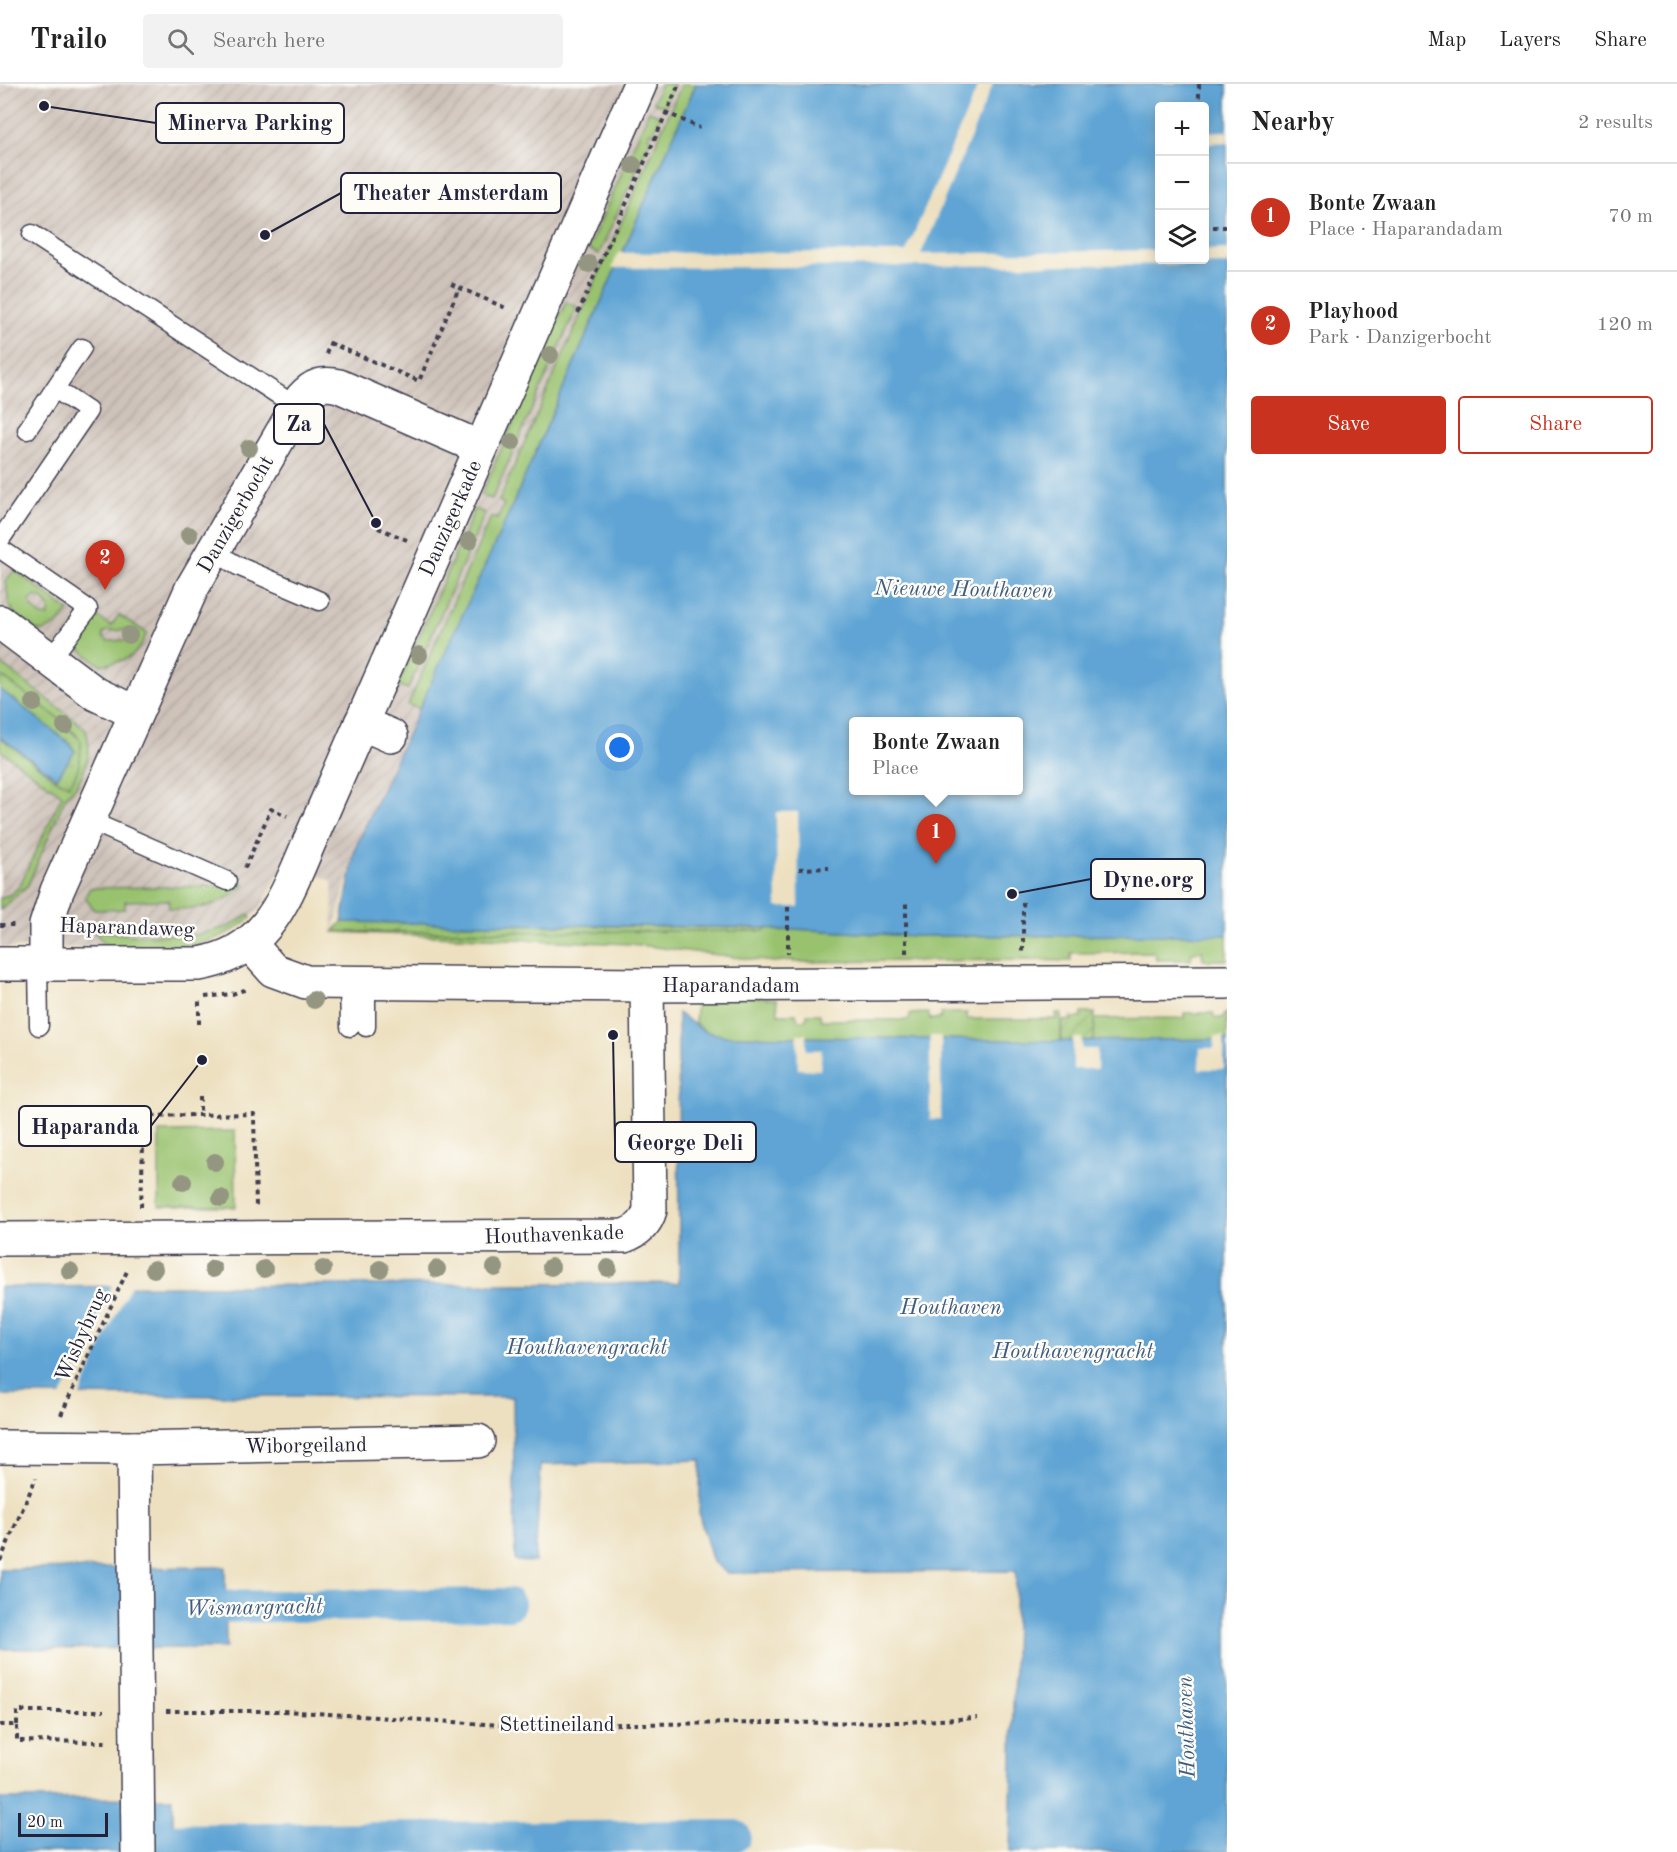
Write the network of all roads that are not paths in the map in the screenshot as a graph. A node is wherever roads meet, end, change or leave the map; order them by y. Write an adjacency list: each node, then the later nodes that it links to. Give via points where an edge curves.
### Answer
1 (640, 84): 7 (street, Danzigerkade)
2 (32, 234): 5 (lane)
3 (82, 348): 4 (lane)
4 (55, 389): 6 (lane); 8 (lane, via 88,411)
5 (297, 407): 7 (street, Danzigerbocht, via 317,385 329,384); 9 (street, Danzigerbocht)
6 (27, 429)
7 (481, 448): 14 (street, Danzigerkade)
8 (1, 549): 12 (lane, via 88,609)
9 (213, 551): 10 (lane, via 238,566); 13 (street, Danzigerbocht, via 192,588)
10 (320, 601)
11 (0, 622): 12 (street)
12 (50, 660): 13 (street, via 96,694)
13 (136, 713): 16 (street, Danzigerbocht)
14 (361, 723): 15 (street); 18 (street, Danzigerkade, via 274,918)
15 (392, 736)
16 (88, 820): 17 (lane); 19 (street, Danzigerbocht, via 46,925)
17 (227, 881)
18 (249, 943): 19 (street, Haparandaweg, via 229,956 199,964); 22 (street, Haparandadam, via 273,970 306,982)
19 (42, 963): 20 (street, Haparandaweg); 24 (lane)
20 (0, 964)
21 (1227, 982): 23 (street, Haparandadam)
22 (357, 983): 23 (street, Haparandadam); 25 (lane)
23 (647, 985): 26 (street, Houthavenkade, via 650,1202 648,1217 638,1229 624,1236)
24 (39, 1026)
25 (358, 1027)
26 (0, 1239)
27 (478, 1441): 29 (street, Wiborgeiland)
28 (0, 1447): 29 (street, Wiborgeiland)
29 (134, 1449): 30 (street)
30 (138, 1852)

